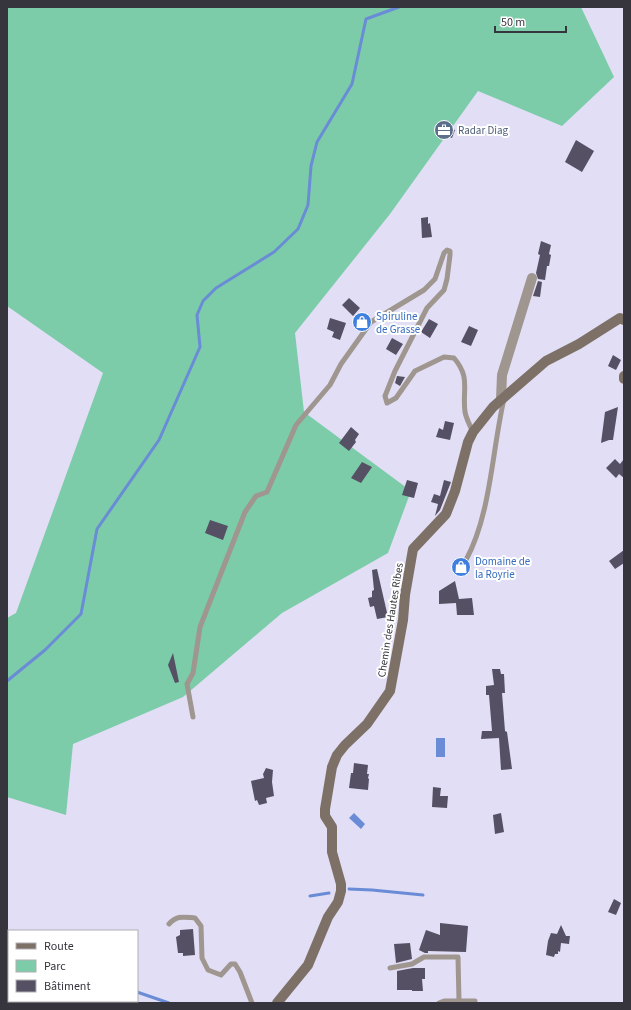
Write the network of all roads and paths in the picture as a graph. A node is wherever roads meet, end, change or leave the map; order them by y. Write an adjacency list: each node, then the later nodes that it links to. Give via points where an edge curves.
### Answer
1 (532, 278): 3 (street, via 502,375)
2 (624, 320): 3 (street, Chemin des Hautes Ribes, via 620,318 546,361)
3 (503, 398): 4 (street, Chemin des Hautes Ribes); 5 (lane, via 480,526)
4 (473, 432): 6 (lane, via 465,412 462,367 454,358 444,357 415,371 396,398 387,403 384,396 428,308 444,290 450,255 450,251 447,250 444,252 435,279 424,290 371,322 341,364 330,385 296,425 267,492 256,496 245,512 200,627 193,673 187,684); 12 (street, Chemin des Hautes Ribes, via 446,514 413,549 390,691 367,724 337,755 332,767 325,816 332,827 332,852 341,884 338,902 328,918 308,964)
5 (466, 560)
6 (193, 717)
7 (170, 924): 11 (lane, via 174,918 195,918 201,926 202,958 208,970 221,975 231,964 235,964)
8 (390, 968): 9 (lane, via 412,964 424,957 458,957)
9 (459, 1001): 10 (lane); 13 (lane)
10 (475, 1001)
11 (252, 1003)
12 (277, 1003)
13 (439, 1003)

